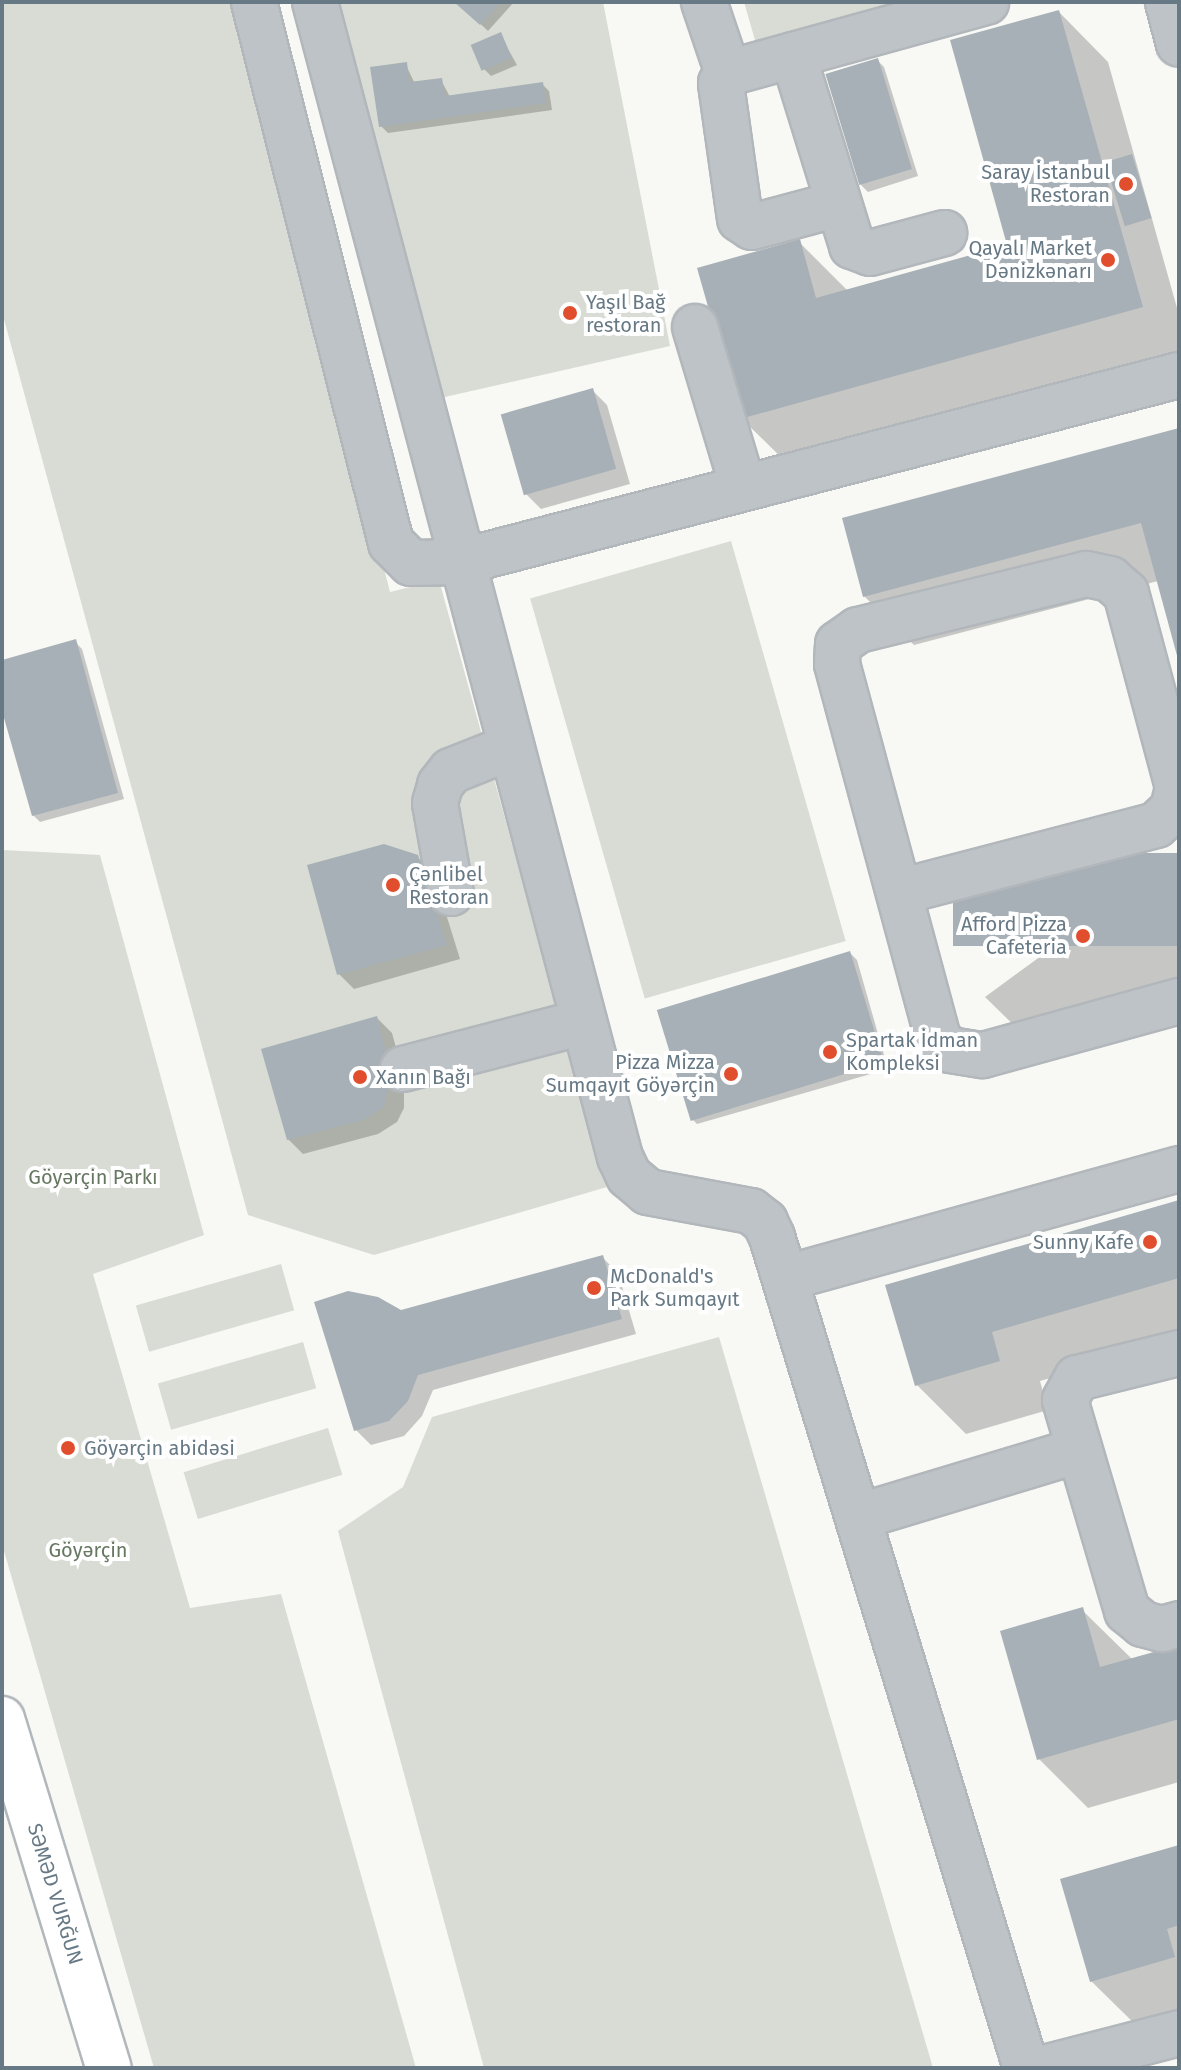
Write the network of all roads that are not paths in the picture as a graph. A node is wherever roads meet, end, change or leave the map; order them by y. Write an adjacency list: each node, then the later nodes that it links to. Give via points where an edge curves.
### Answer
1 (254, 2): 14 (lane, via 391,543 411,563)
2 (315, 2): 14 (lane)
3 (704, 2): 8 (lane)
4 (984, 2): 7 (lane)
5 (1168, 2): 6 (lane)
6 (1179, 44)
7 (793, 55): 8 (lane); 9 (lane)
8 (728, 73): 9 (lane, via 721,97 740,219 752,227)
9 (838, 204): 10 (lane, via 852,246 860,252)
10 (944, 233)
11 (695, 327): 13 (lane)
12 (1179, 375): 13 (lane)
13 (743, 487): 14 (lane)
14 (460, 562): 15 (lane)
15 (511, 747): 17 (lane, via 451,771 440,785 435,803); 19 (lane)
16 (899, 892): 16 (lane, via 837,664 838,644 858,630 1086,574 1110,579 1126,593 1178,787 1173,809 1156,825); 18 (lane, via 938,1039 950,1050 983,1055)
17 (451, 893)
18 (1179, 1001)
19 (584, 1022): 20 (lane); 22 (lane, via 629,1176 648,1192 751,1211 765,1222)
20 (403, 1069)
21 (1179, 1169): 22 (lane)
22 (786, 1278): 25 (lane)
23 (1179, 1353): 24 (lane, via 1077,1378 1065,1400)
24 (1079, 1450): 25 (lane); 26 (lane, via 1127,1611 1153,1626)
25 (861, 1516): 30 (lane)
26 (1179, 1624)
27 (2, 1719): 29 (main road, SƏMƏD VURĞUN)
28 (1179, 2033): 31 (lane)
29 (109, 2068)
30 (1026, 2068)
31 (1044, 2068)

